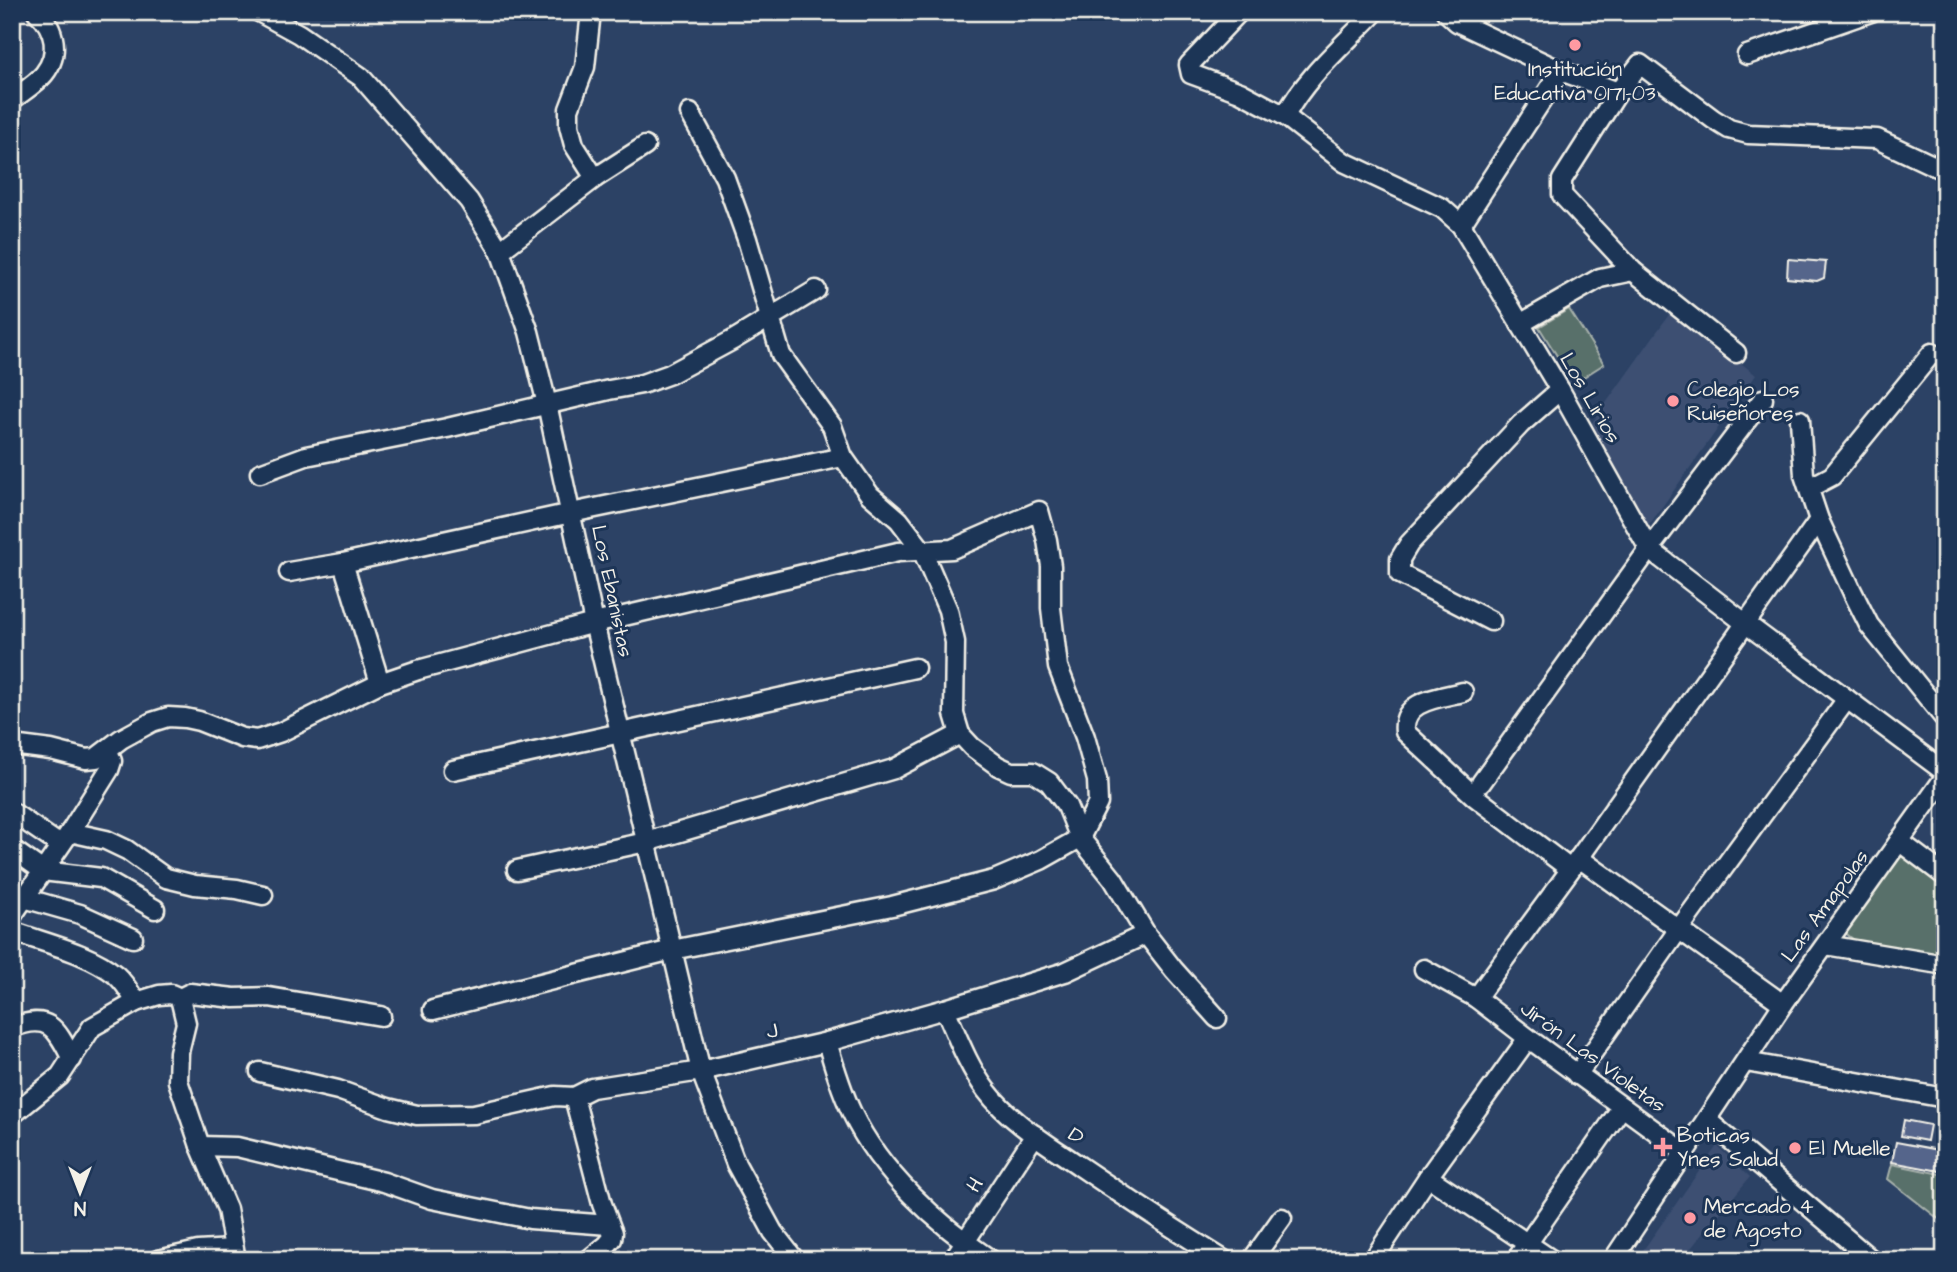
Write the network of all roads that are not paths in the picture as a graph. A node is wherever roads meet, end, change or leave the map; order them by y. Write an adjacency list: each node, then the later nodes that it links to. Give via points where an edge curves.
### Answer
1 (37, 12): 12 (street, via 54,36 55,48 44,74)
2 (259, 12): 19 (street, Los Ebanistas, via 361,77 469,201)
3 (591, 12): 17 (street, via 585,67 569,109 569,126 574,145)
4 (1239, 12): 14 (street, Los Lirios, via 1189,70)
5 (1375, 12): 14 (street, via 1307,83)
6 (1447, 12): 10 (street, via 1457,22)
7 (1871, 12): 8 (street)
8 (1845, 17): 9 (street)
9 (1747, 55)
10 (1561, 71): 11 (street); 18 (street)
11 (1618, 92): 16 (street, via 1640,64 1729,129 1748,134 1877,139); 20 (street, via 1574,158 1560,188 1572,207)
12 (12, 100)
13 (690, 113): 22 (street, via 725,178)
14 (1285, 116): 18 (street, Los Lirios, via 1344,162 1443,208)
15 (645, 146): 17 (street)
16 (1945, 171)
17 (595, 178): 19 (street)
18 (1461, 225): 23 (street, Los Lirios)
19 (500, 251): 28 (street, Los Ebanistas, via 529,332)
20 (1633, 271): 23 (street, via 1600,278); 24 (street)
21 (816, 290): 22 (street)
22 (770, 318): 28 (street, via 670,374); 30 (street, via 781,355 832,426)
23 (1520, 324): 26 (street, Los Lirios)
24 (1737, 353)
25 (1932, 353): 32 (street, via 1832,476)
26 (1560, 390): 35 (street, Los Lirios); 39 (street, via 1456,492 1400,559 1399,574)
27 (1763, 399): 35 (street)
28 (547, 404): 31 (street, via 306,456); 33 (street, Los Ebanistas)
29 (1800, 420): 32 (street)
30 (843, 457): 33 (street); 36 (street, via 870,495 899,520)
31 (260, 473)
32 (1809, 488): 34 (street)
33 (571, 513): 37 (street); 40 (street, Los Ebanistas)
34 (1819, 520): 41 (street); 46 (street, via 1869,625)
35 (1650, 549): 41 (street, Los Lirios); 54 (street)
36 (922, 550): 40 (street); 48 (street, via 948,610 955,642 954,714); 56 (street, via 962,546 1039,512 1051,566 1058,667 1097,780 1098,803)
37 (343, 563): 38 (street); 43 (street)
38 (289, 572)
39 (1491, 621)
40 (594, 622): 43 (street); 47 (street, Los Ebanistas)
41 (1745, 623): 45 (street, Los Lirios); 61 (street)
42 (915, 668): 47 (street)
43 (380, 683): 50 (street, via 257,740 200,721 168,717 121,739)
44 (1463, 692): 61 (street, via 1416,704 1408,713 1405,732 1474,796)
45 (1847, 699): 52 (street, Los Lirios); 69 (street)
46 (1945, 719)
47 (621, 732): 51 (street); 59 (street, Los Ebanistas)
48 (960, 734): 56 (street, via 998,766 1011,772 1033,772 1049,782 1067,806); 59 (street, via 894,769)
49 (12, 745): 50 (street, via 86,759)
50 (108, 751): 57 (street, via 109,771)
51 (453, 770)
52 (1945, 772)
53 (1945, 778): 58 (street, Las Amapolas)
54 (1481, 783)
55 (12, 812): 57 (street)
56 (1080, 838): 71 (street, via 1113,879); 74 (street, via 993,880 892,906)
57 (65, 839): 63 (street); 66 (street, via 106,840 166,878)
58 (1899, 841): 64 (street); 73 (street, Las Amapolas)
59 (646, 842): 62 (street); 74 (street, Los Ebanistas)
60 (12, 849): 63 (street)
61 (1575, 864): 69 (street); 78 (street)
62 (517, 870)
63 (43, 871): 65 (street); 67 (street, via 101,878)
64 (1945, 876)
65 (18, 894): 68 (street); 72 (street, via 73,911)
66 (263, 895)
67 (155, 909)
68 (12, 916)
69 (1679, 929): 80 (street); 92 (street)
70 (12, 931): 79 (street, via 67,950 115,974)
71 (1146, 934): 81 (street, J, via 1065,972); 84 (street)
72 (133, 938)
73 (1826, 945): 75 (street); 80 (street, Las Amapolas)
74 (672, 950): 82 (street); 90 (street, Los Ebanistas)
75 (1945, 965)
76 (1424, 969): 78 (street, Jirón Las Violetas)
77 (180, 998): 79 (street, via 159,995); 83 (street, via 190,993 268,997); 99 (street, via 186,1023 178,1081)
78 (1476, 998): 86 (street, Jirón Las Violetas)
79 (136, 1002): 88 (street, via 92,1027)
80 (1783, 1004): 89 (street, Las Amapolas)
81 (945, 1009): 87 (street, J); 98 (street, D, via 971,1068 987,1091)
82 (433, 1010)
83 (381, 1016)
84 (1217, 1017)
85 (12, 1028): 88 (street, via 32,1020 45,1022)
86 (1528, 1038): 92 (street, Jirón Las Violetas); 101 (street)
87 (827, 1042): 90 (street, J); 104 (street, via 853,1114 870,1142 929,1214)
88 (72, 1059): 96 (street, via 60,1076)
89 (1745, 1062): 94 (street); 97 (street, Las Amapolas)
90 (701, 1071): 93 (street, J, via 592,1088); 109 (street, Los Ebanistas, via 736,1164 773,1232)
91 (260, 1072): 93 (street, J, via 416,1115 474,1114 555,1096)
92 (1577, 1075): 95 (street, Jirón Las Violetas)
93 (574, 1097): 103 (street)
94 (1945, 1098)
95 (1622, 1107): 100 (street, Jirón Las Violetas); 105 (street)
96 (12, 1115)
97 (1707, 1121): 100 (street, Las Amapolas); 118 (street)
98 (1035, 1135): 104 (street, H); 112 (street, D)
99 (200, 1146): 103 (street, via 237,1147 384,1182 432,1199 530,1219); 106 (street, via 227,1209)
100 (1684, 1152): 117 (street, Las Amapolas)
101 (1428, 1177): 105 (street); 114 (street)
102 (1282, 1218): 113 (street)
103 (609, 1224): 108 (street, via 612,1239)
104 (965, 1242): 110 (street, H); 111 (street)
105 (1527, 1243): 115 (street); 116 (street)
106 (235, 1255): 107 (street, via 198,1251)
107 (158, 1260)
108 (588, 1260)
109 (795, 1260)
110 (953, 1260)
111 (991, 1260)
112 (1224, 1260)
113 (1252, 1260)
114 (1373, 1260)
115 (1516, 1260)
116 (1552, 1260)
117 (1613, 1260)
118 (1872, 1260)

